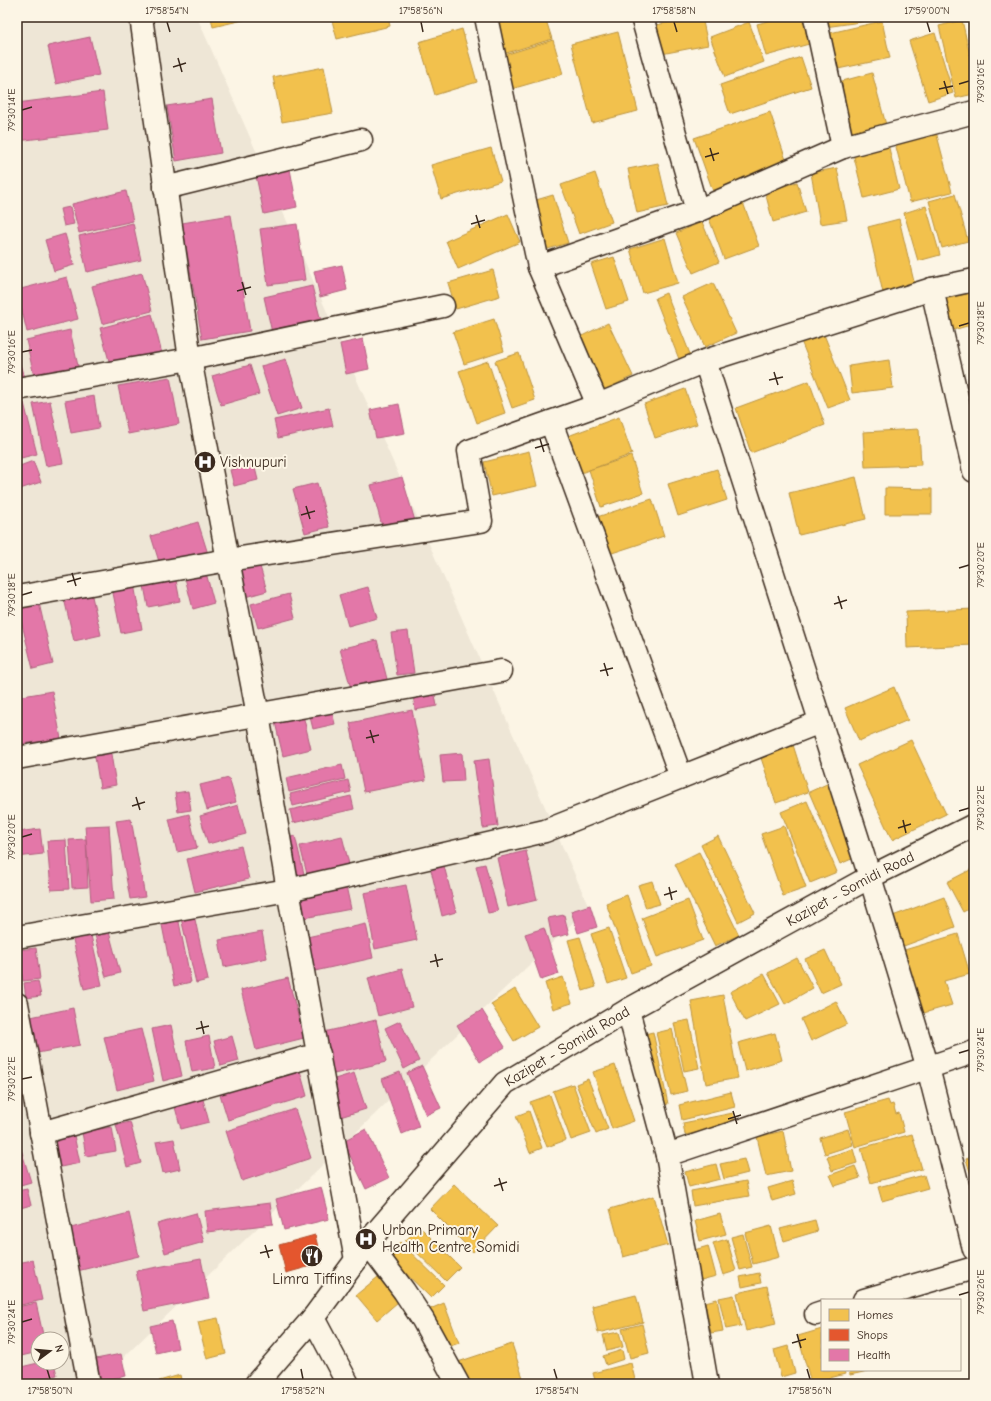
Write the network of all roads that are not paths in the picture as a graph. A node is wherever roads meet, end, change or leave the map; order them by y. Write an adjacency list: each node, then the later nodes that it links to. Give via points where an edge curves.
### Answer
1 (141, 17): 8 (street)
2 (486, 17): 10 (street)
3 (642, 17): 9 (street)
4 (815, 17): 7 (street)
5 (974, 112): 7 (street)
6 (361, 140): 8 (street)
7 (843, 147): 9 (street)
8 (165, 188): 14 (street)
9 (697, 211): 10 (street)
10 (539, 267): 17 (street)
11 (974, 280): 12 (street)
12 (932, 289): 15 (street); 19 (street)
13 (443, 306): 14 (street)
14 (190, 359): 16 (street); 20 (street)
15 (705, 361): 17 (street); 24 (street)
16 (17, 389)
17 (598, 405): 18 (street)
18 (551, 422): 20 (street, via 469,451 481,522); 26 (street)
19 (974, 471)
20 (228, 560): 21 (street); 23 (street)
21 (17, 597)
22 (501, 671): 23 (street)
23 (258, 714): 25 (street); 29 (street)
24 (820, 722): 26 (street); 28 (street)
25 (17, 758)
26 (681, 777): 29 (street, via 545,831)
27 (974, 825): 28 (street, Kazipet - Somidi Road)
28 (870, 877): 32 (street, Kazipet - Somidi Road); 35 (street)
29 (288, 890): 30 (street); 34 (street)
30 (17, 937)
31 (17, 1004): 36 (street)
32 (628, 1010): 37 (street); 39 (street, Kazipet - Somidi Road, via 505,1082)
33 (974, 1052): 35 (street)
34 (319, 1054): 36 (street); 39 (street)
35 (928, 1068): 37 (street); 38 (street)
36 (41, 1134): 43 (street)
37 (667, 1155): 47 (street)
38 (974, 1249)
39 (362, 1252): 42 (street, Kazipet - Somidi Road); 46 (street, via 404,1292 423,1320)
40 (974, 1268): 41 (street)
41 (867, 1299)
42 (313, 1318): 44 (street, Kazipet - Somidi Road); 45 (street)
43 (89, 1384)
44 (256, 1384)
45 (348, 1384)
46 (458, 1384)
47 (707, 1384)

